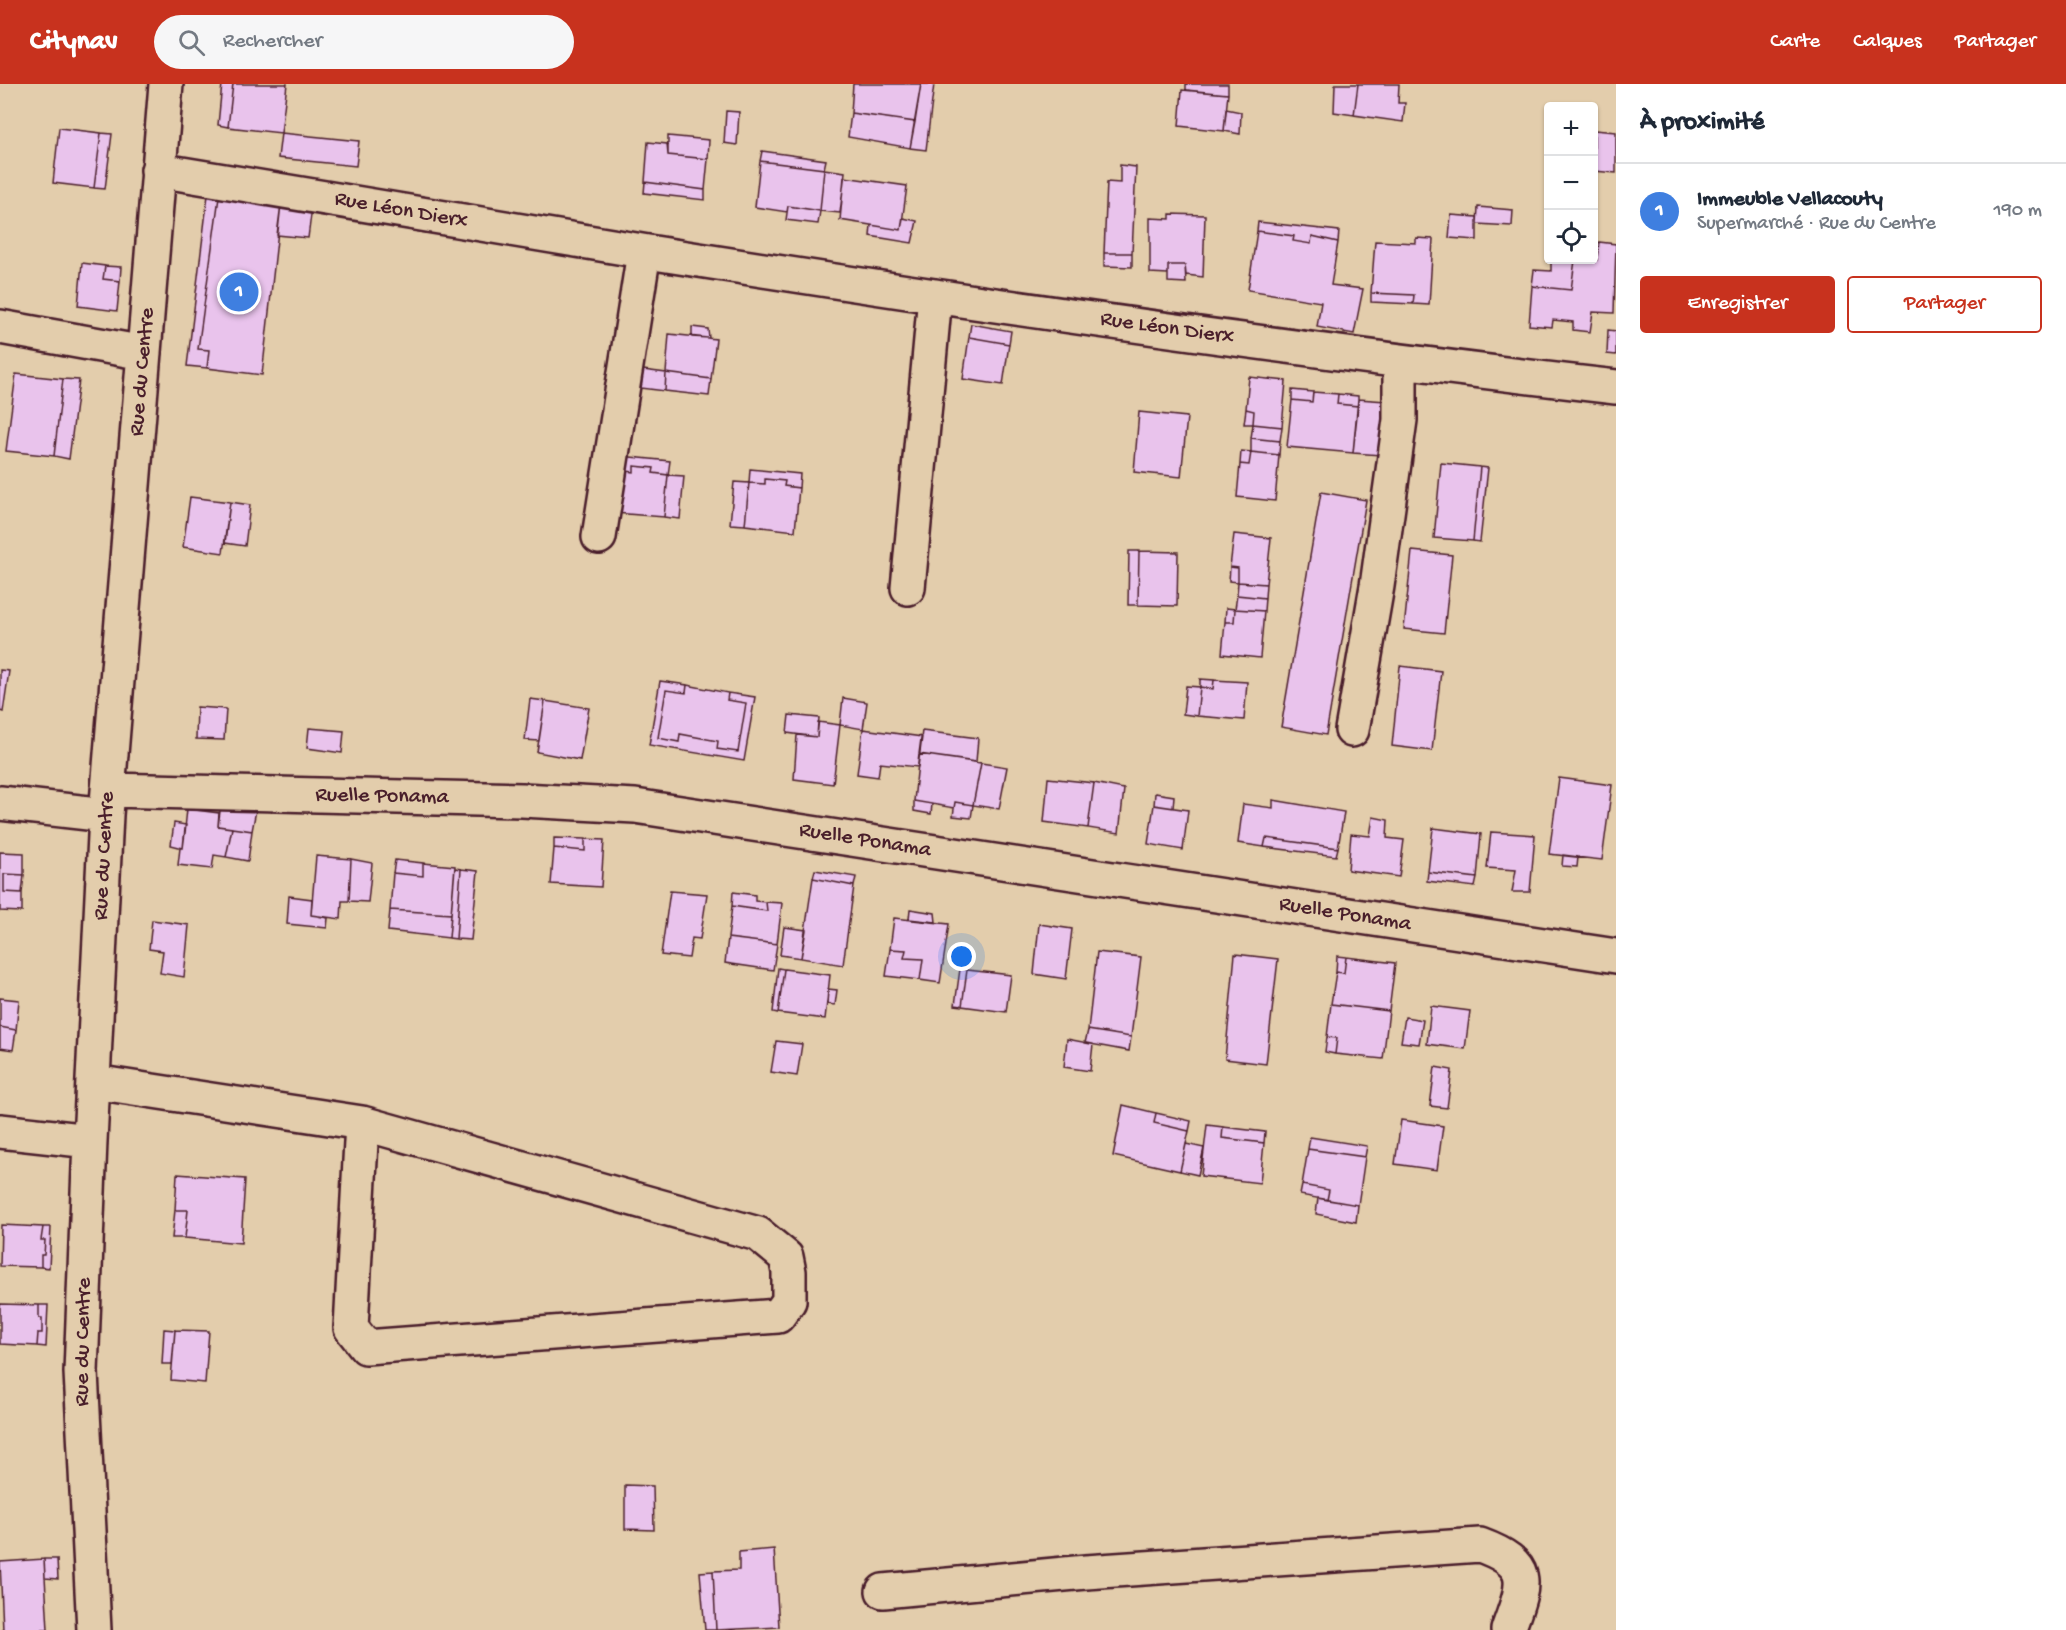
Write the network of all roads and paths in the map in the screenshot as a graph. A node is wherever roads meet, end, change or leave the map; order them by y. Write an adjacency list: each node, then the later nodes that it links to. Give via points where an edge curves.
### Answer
1 (166, 84): 2 (street, Rue du Centre)
2 (158, 170): 3 (street, Rue Léon Dierx); 6 (street, Rue du Centre)
3 (644, 252): 4 (street, Rue Léon Dierx); 9 (street)
4 (935, 296): 7 (street, Rue Léon Dierx); 10 (street)
5 (0, 327): 6 (street)
6 (144, 353): 13 (street, Rue du Centre)
7 (1400, 362): 8 (street, Rue Léon Dierx); 11 (street, via 1400,420)
8 (1616, 387)
9 (599, 537)
10 (908, 588)
11 (1352, 730)
12 (0, 803): 13 (street, Ruelle Ponama)
13 (108, 803): 14 (street, Ruelle Ponama, via 522,800 635,806); 15 (street, Rue du Centre)
14 (1616, 956)
15 (94, 1082): 16 (street); 18 (street, Rue du Centre)
16 (362, 1123): 16 (street, via 758,1234 786,1257 789,1301 778,1316 366,1347 351,1328)
17 (0, 1131): 18 (street)
18 (90, 1141): 20 (street, Rue du Centre, via 81,1372)
19 (883, 1591): 21 (street, via 1086,1572 1480,1545 1512,1560 1521,1577 1522,1592)
20 (94, 1630)
21 (1508, 1630)

